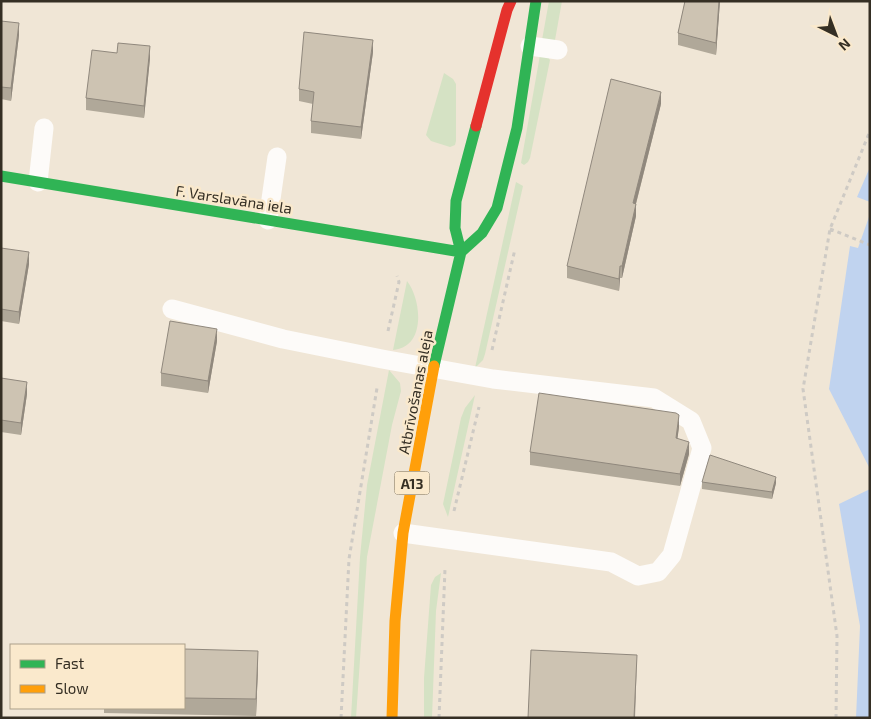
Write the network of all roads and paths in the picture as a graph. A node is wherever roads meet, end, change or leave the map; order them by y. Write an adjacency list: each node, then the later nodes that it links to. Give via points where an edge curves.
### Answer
1 (512, 1): 13 (main road, Atbrīvošanas aleja / A13, via 456,201 455,228)
2 (536, 1): 3 (main road)
3 (530, 46): 4 (lane); 13 (main road, via 517,128 497,208 482,234)
4 (558, 50)
5 (44, 128): 9 (lane)
6 (870, 131): 11 (path)
7 (277, 157): 10 (lane)
8 (1, 176): 9 (main road, F. Varslavāna iela)
9 (38, 182): 10 (main road, F. Varslavāna iela)
10 (268, 220): 13 (main road, F. Varslavāna iela)
11 (830, 229): 12 (path); 21 (path, via 803,389 837,636)
12 (870, 245)
13 (461, 252): 17 (main road, Atbrīvošanas aleja / A13)
14 (396, 274): 16 (path, via 398,282)
15 (172, 309): 16 (lane, via 283,339)
16 (382, 359): 17 (lane); 19 (path, via 350,559)
17 (434, 368): 18 (main road, Atbrīvošanas aleja / A13); 18 (lane, via 493,379 654,398 691,421 702,448 672,555 658,572 638,576 611,562)
18 (403, 533): 20 (main road, Atbrīvošanas aleja / A13, via 395,621)
19 (341, 718)
20 (392, 718)
21 (836, 718)

